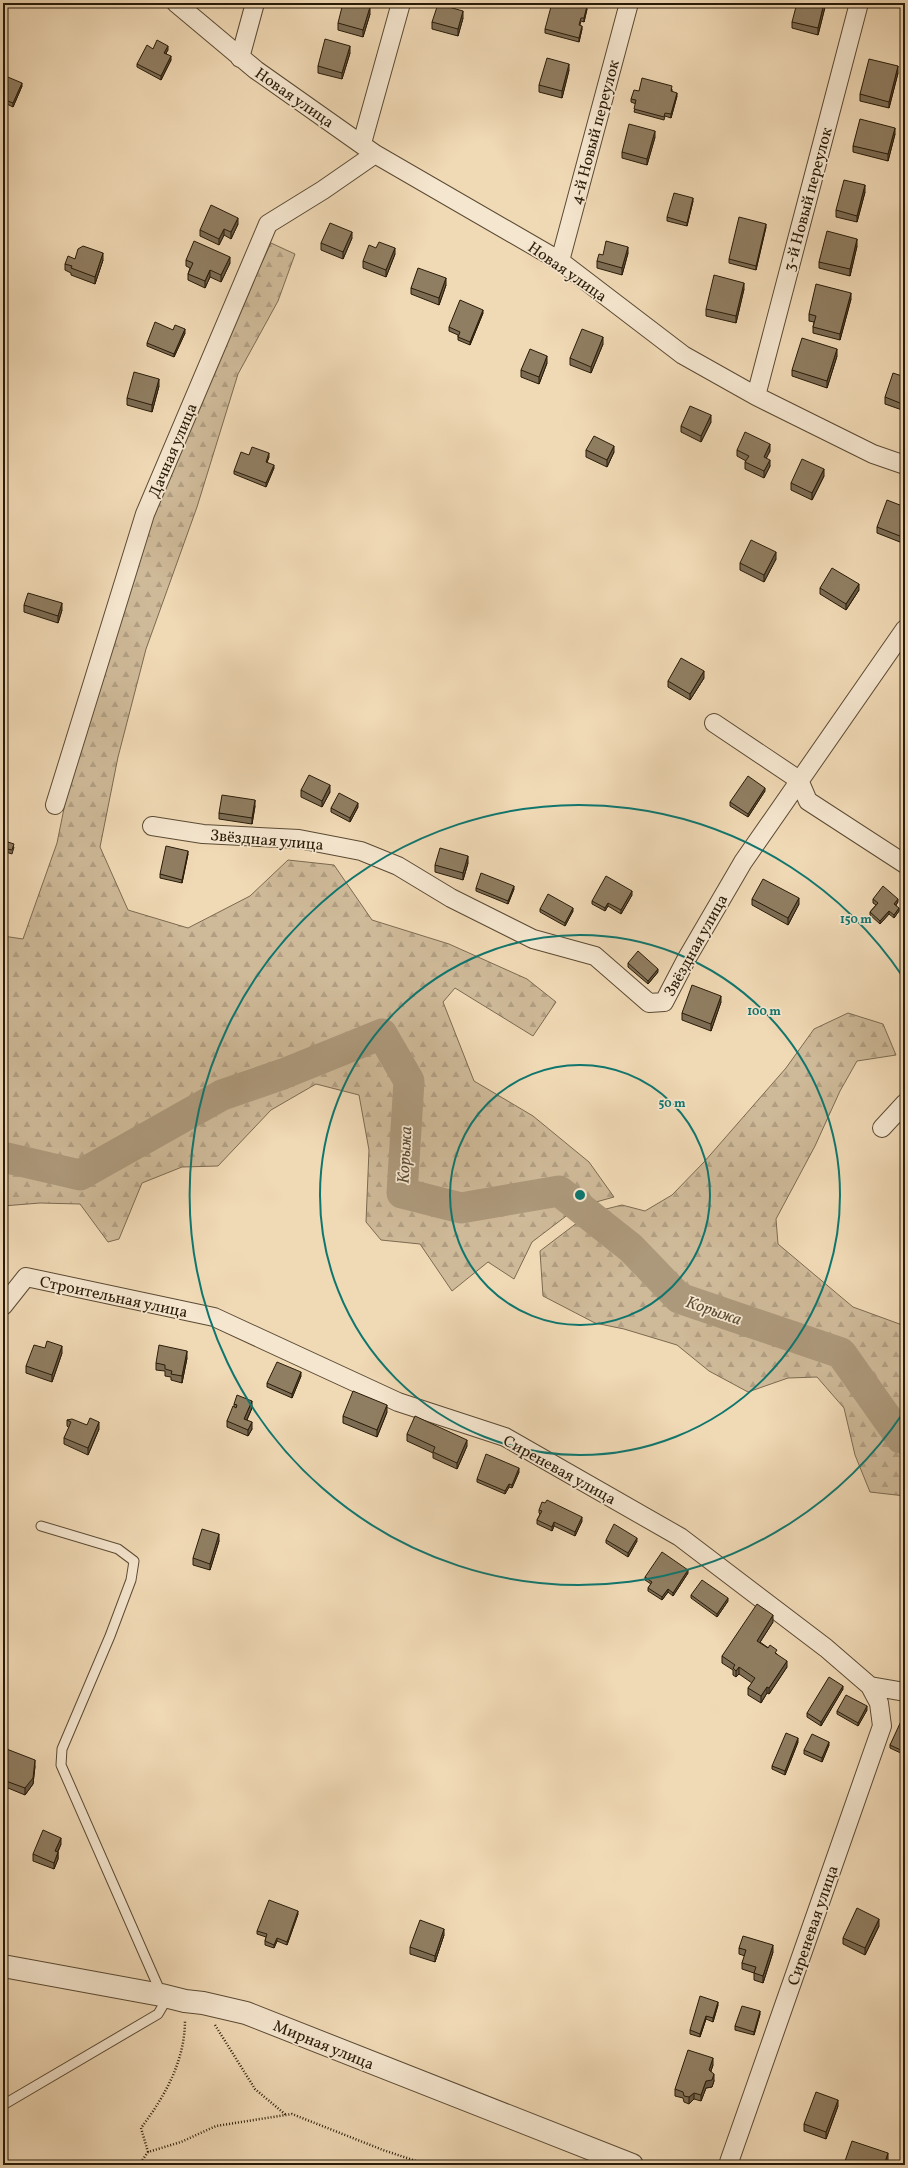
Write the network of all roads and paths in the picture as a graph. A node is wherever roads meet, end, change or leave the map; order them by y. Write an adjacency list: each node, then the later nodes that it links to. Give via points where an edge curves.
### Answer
1 (176, 3): 6 (street, Новая улица)
2 (255, 3): 6 (street)
3 (401, 3): 7 (street)
4 (629, 3): 8 (street, 4-й Новый переулок)
5 (858, 3): 9 (street, 3-й Новый переулок)
6 (240, 58): 7 (street, Новая улица)
7 (369, 149): 8 (street, Новая улица); 14 (street, Дачная улица, via 323,190 268,224 145,514)
8 (560, 261): 9 (street, Новая улица, via 683,355)
9 (756, 396): 10 (street, Новая улица, via 873,454)
10 (905, 465)
11 (905, 628): 13 (street, Звёздная улица)
12 (714, 723): 13 (street)
13 (799, 780): 15 (street, Звёздная улица, via 743,862 664,1002 649,1003 595,956 533,939 451,898 398,866 361,851 299,839 203,834); 16 (street, via 808,801)
14 (55, 805)
15 (152, 826)
16 (905, 864)
17 (905, 1103): 18 (street)
18 (882, 1128)
19 (3, 1306): 20 (street, Строительная улица, via 26,1277)
20 (214, 1317): 22 (street, Сиреневая улица, via 398,1402 505,1437 680,1537 826,1648)
21 (41, 1526): 25 (lane, via 118,1548 134,1561 131,1580 110,1636 62,1749 61,1765)
22 (870, 1686): 23 (street); 32 (street, Сиреневая улица, via 879,1702 882,1726)
23 (905, 1692)
24 (3, 1966): 25 (street, Мирная улица)
25 (179, 1999): 26 (lane, via 158,2014); 27 (path, via 255,2089); 28 (path, via 185,2030 177,2068 160,2103 141,2128); 31 (street, Мирная улица, via 246,2012)
26 (3, 2105)
27 (286, 2115): 28 (path, via 216,2126 181,2142); 30 (path, via 292,2114)
28 (148, 2152): 29 (path)
29 (138, 2165)
30 (428, 2165)
31 (632, 2165)
32 (728, 2165)

